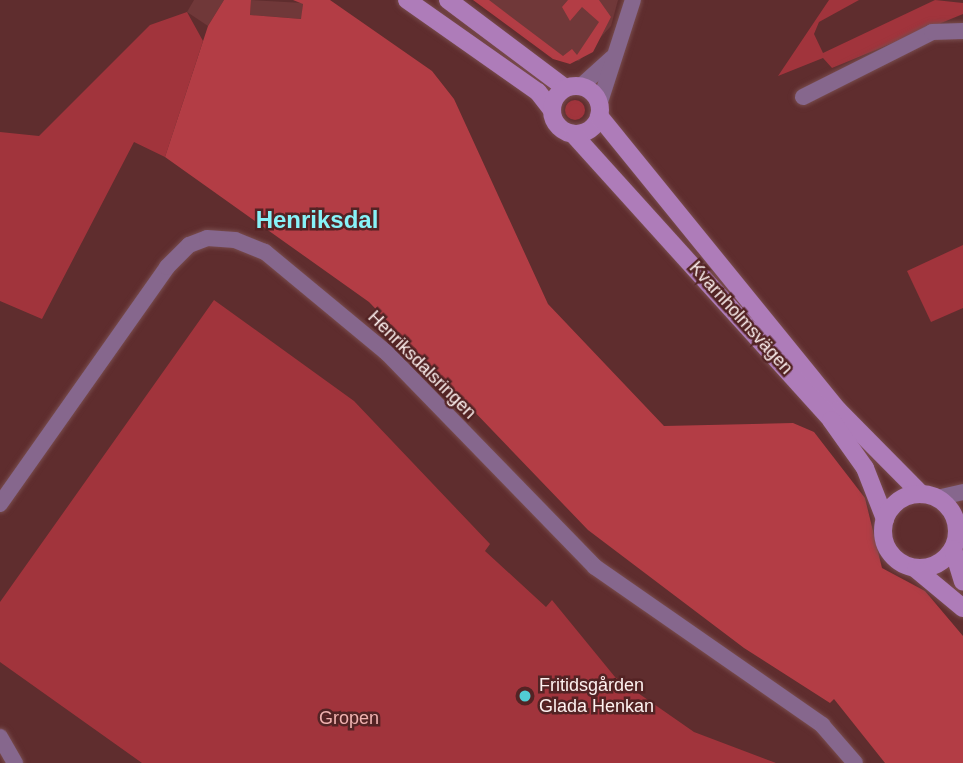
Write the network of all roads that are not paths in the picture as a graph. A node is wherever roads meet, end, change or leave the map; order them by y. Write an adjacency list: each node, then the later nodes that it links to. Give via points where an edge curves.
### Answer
1 (407, 0): 8 (street, via 538,92)
2 (448, 0): 6 (street)
3 (633, 0): 5 (street)
4 (963, 31): 7 (street, via 932,32)
5 (614, 56): 6 (street); 9 (street)
6 (573, 88): 8 (street); 9 (street)
7 (803, 97)
8 (552, 110): 10 (street, via 557,125)
9 (599, 110): 10 (street, via 590,129); 12 (street, Kvarnholmsvägen, via 866,443)
10 (573, 134): 14 (street, Kvarnholmsvägen, via 831,420 865,467)
11 (963, 492): 12 (street)
12 (929, 496): 14 (street, via 898,501); 15 (street, Kvarnholmsvägen, via 950,509)
13 (0, 504): 21 (street, Henriksdalsringen, via 167,267 189,245 207,238 235,240 265,252 387,354 595,567 822,725)
14 (885, 519): 16 (street, Kvarnholmsvägen, via 886,547)
15 (958, 537): 16 (street, via 935,565); 17 (street, Kvarnholmsvägen)
16 (916, 569): 18 (street, Kvarnholmsvägen)
17 (963, 582)
18 (963, 608)
19 (0, 737): 20 (street)
20 (15, 763)
21 (855, 763)

